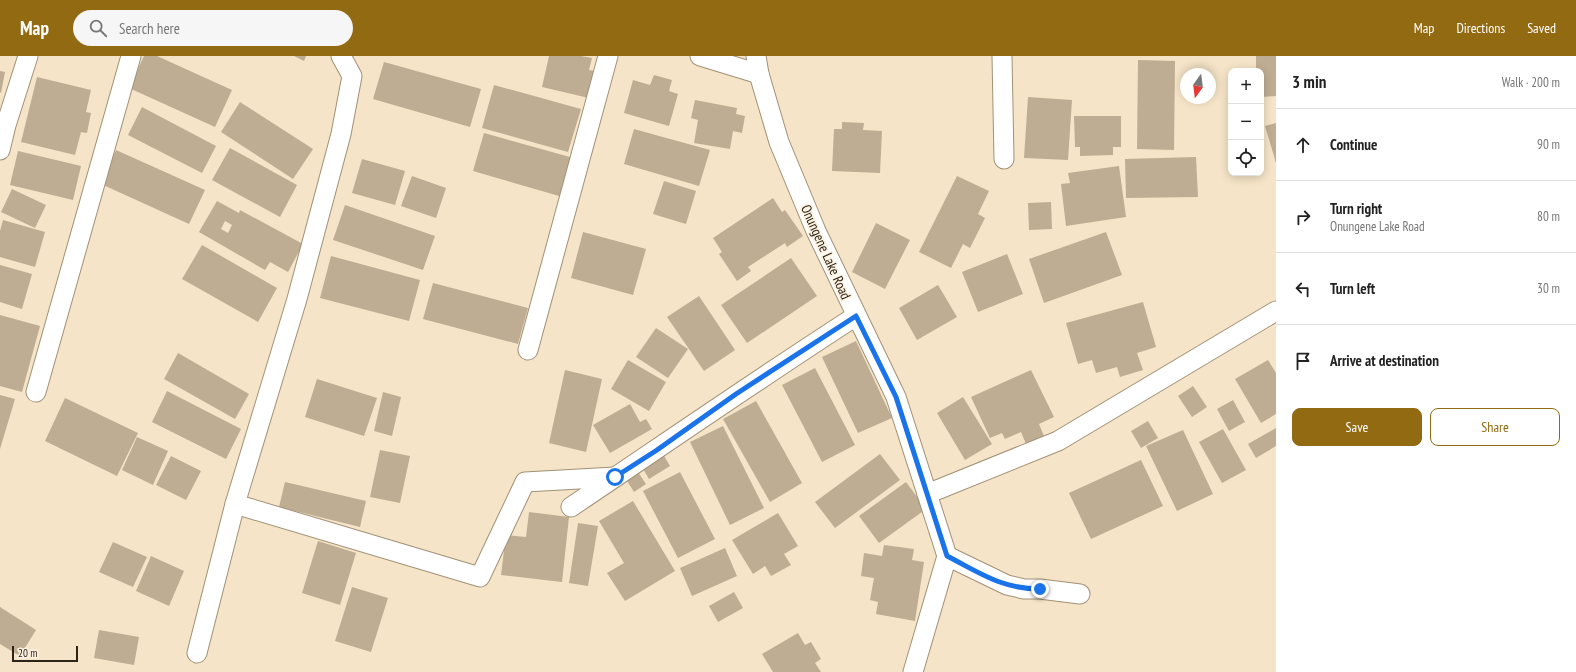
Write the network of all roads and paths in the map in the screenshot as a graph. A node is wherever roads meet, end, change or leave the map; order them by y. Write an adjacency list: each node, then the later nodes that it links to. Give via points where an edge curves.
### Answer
1 (28, 56): 8 (street)
2 (131, 56): 13 (street)
3 (341, 56): 16 (street, via 352,76 341,134 297,299)
4 (608, 56): 12 (street)
5 (700, 56): 7 (street)
6 (1002, 56): 9 (street)
7 (758, 65): 11 (street, Onungene Lake Road, via 779,142 816,231)
8 (0, 150)
9 (1004, 159)
10 (1276, 311): 15 (street, via 1058,441)
11 (856, 316): 14 (street); 15 (street, Onungene Lake Road, via 896,397)
12 (528, 350)
13 (36, 392)
14 (615, 477): 16 (street, via 525,482 480,577); 17 (street)
15 (927, 494): 18 (street, Onungene Lake Road)
16 (235, 504): 20 (street)
17 (571, 507)
18 (947, 556): 19 (street, via 1007,586); 21 (street)
19 (1080, 594)
20 (197, 653)
21 (913, 672)

